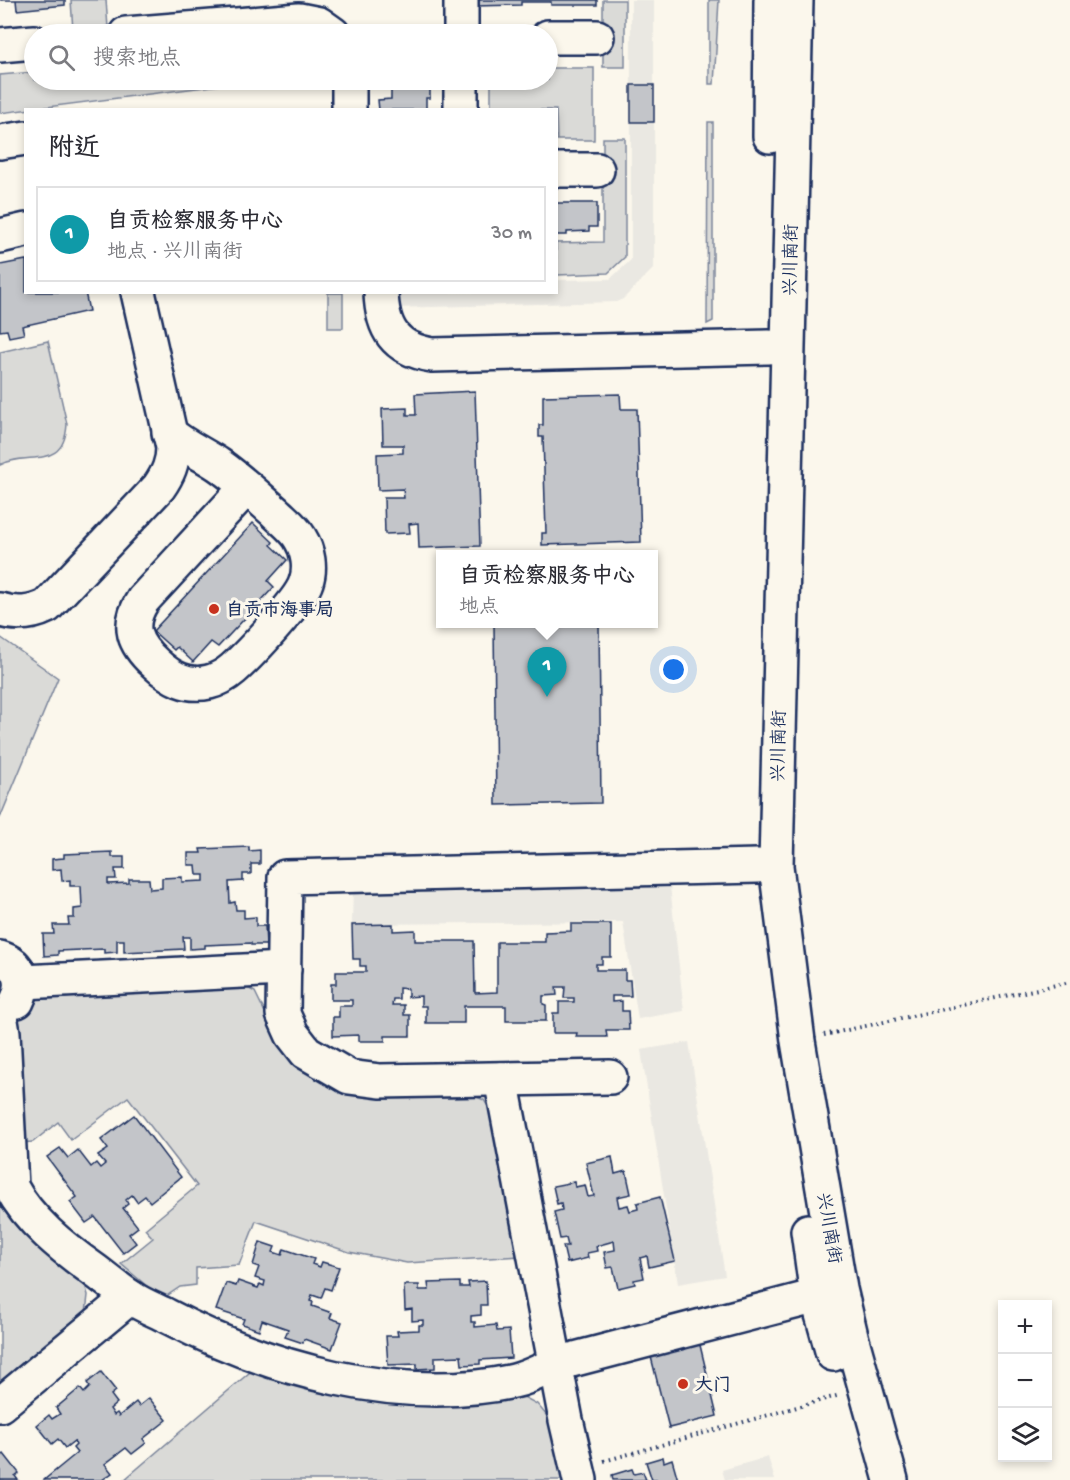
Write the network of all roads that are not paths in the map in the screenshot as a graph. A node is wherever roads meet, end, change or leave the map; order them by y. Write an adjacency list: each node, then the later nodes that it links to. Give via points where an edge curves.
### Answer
1 (461, 0): 6 (street)
2 (771, 0): 25 (street, 兴川南街)
3 (796, 0): 43 (street, 兴川南街, via 776,866 798,1041 840,1290)
4 (250, 24): 5 (street, via 299,20)
5 (319, 24)
6 (461, 24)
7 (558, 37): 8 (street)
8 (597, 37)
9 (24, 43): 10 (street)
10 (0, 45)
11 (349, 90): 13 (street)
12 (461, 90): 14 (street)
13 (349, 108)
14 (461, 108)
15 (24, 127): 16 (street)
16 (0, 131)
17 (24, 138): 18 (street)
18 (0, 142)
19 (558, 170): 20 (street)
20 (597, 170)
21 (24, 230): 22 (street)
22 (0, 236)
23 (138, 294): 26 (street)
24 (381, 294): 25 (street, via 382,313 391,333 406,348 432,355)
25 (769, 347): 29 (street, 兴川南街)
26 (169, 433): 27 (street); 28 (street, via 173,459 166,477 53,601 25,614)
27 (247, 487): 27 (street, via 300,538 308,562 306,584 297,600 232,669 210,681 181,681 166,673 137,643 134,625 138,607)
28 (0, 610)
29 (758, 866): 31 (street, via 285,877); 37 (street, 兴川南街)
30 (0, 958): 32 (street, via 14,965)
31 (284, 969): 32 (street); 35 (street, via 283,1014 292,1034 306,1052 349,1077 380,1082)
32 (23, 982): 33 (street, via 18,1001)
33 (0, 1014): 36 (street)
34 (610, 1077): 35 (street)
35 (501, 1079): 39 (street)
36 (5, 1155): 38 (street, via 11,1187 20,1205 80,1261)
37 (817, 1296): 39 (street); 42 (street, 兴川南街)
38 (130, 1298): 39 (street, via 207,1337 279,1364 344,1380 418,1389 483,1386 516,1381); 40 (street)
39 (556, 1364): 41 (street)
40 (0, 1405)
41 (579, 1474)
42 (870, 1480)
43 (891, 1480)

